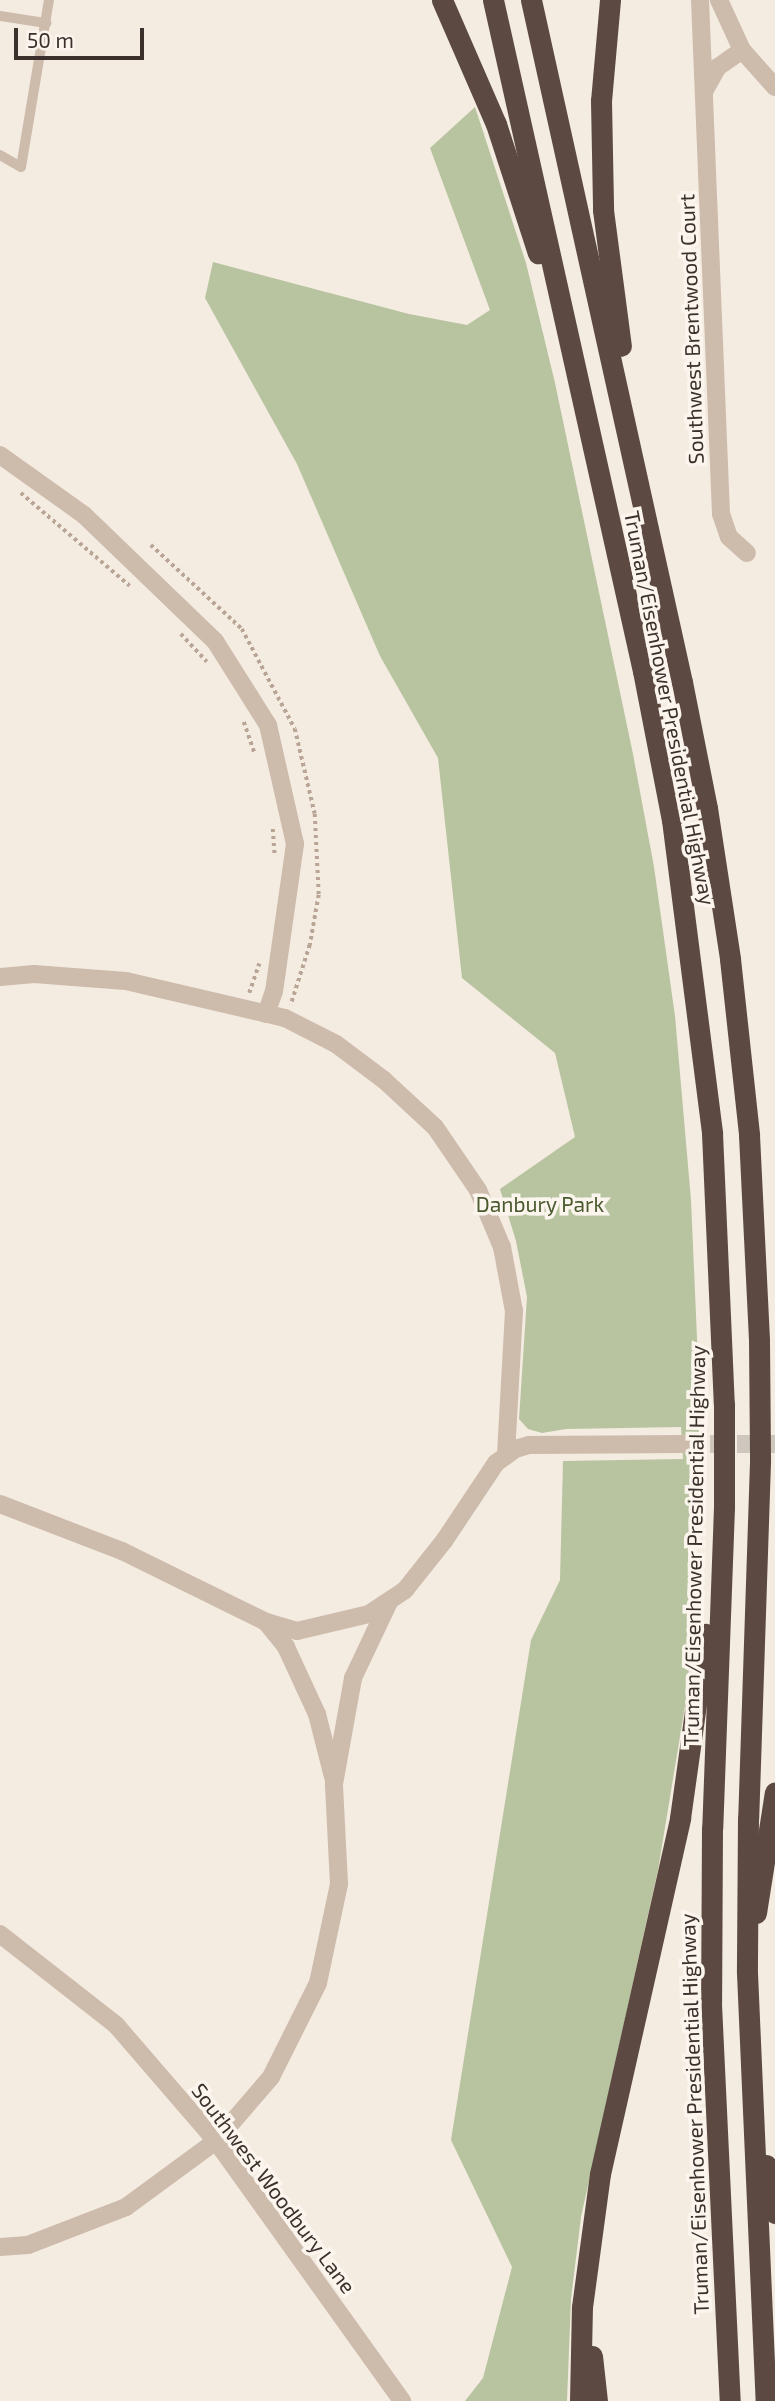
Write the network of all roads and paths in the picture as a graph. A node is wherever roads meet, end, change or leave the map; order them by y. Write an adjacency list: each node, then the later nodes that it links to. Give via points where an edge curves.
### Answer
1 (49, 0): 9 (lane)
2 (442, 0): 14 (highway, via 496,124)
3 (493, 0): 14 (highway, Truman/Eisenhower Presidential Highway)
4 (531, 0): 16 (highway, Truman/Eisenhower Presidential Highway)
5 (700, 0): 12 (street, Southwest Brentwood Court)
6 (719, 0): 10 (street)
7 (610, 4): 16 (highway, via 601,102 603,210)
8 (0, 16): 9 (lane)
9 (46, 23): 13 (lane, via 21,167)
10 (742, 50): 11 (street); 12 (street, via 719,67)
11 (775, 87)
12 (704, 93): 18 (street, Southwest Brentwood Court, via 721,514 729,537)
13 (0, 155)
14 (571, 349): 33 (highway, Truman/Eisenhower Presidential Highway, via 645,685 685,907 710,1120 720,1260)
15 (0, 456): 29 (street, via 84,515 215,641 268,725 295,844 274,991)
16 (633, 459): 39 (highway, Truman/Eisenhower Presidential Highway, via 707,808 730,959 750,1148 760,1462)
17 (16, 489): 19 (path)
18 (747, 552)
19 (139, 594)
20 (176, 629): 21 (path)
21 (209, 664)
22 (243, 717): 23 (path)
23 (258, 762)
24 (272, 821): 25 (path)
25 (275, 858)
26 (263, 952): 28 (path)
27 (0, 977): 28 (street, via 34,974 126,981)
28 (244, 1009): 29 (street)
29 (265, 1014): 31 (street, via 285,1018 335,1044 384,1080 435,1127 478,1189 502,1247 513,1311)
30 (683, 1444): 31 (street, via 529,1446)
31 (506, 1454): 34 (street, via 416,1577)
32 (0, 1504): 35 (street, via 122,1551)
33 (724, 1507): 44 (highway, via 680,1818 600,2174); 48 (highway, Truman/Eisenhower Presidential Highway, via 710,1921)
34 (389, 1602): 35 (street, via 369,1614 314,1629 298,1631); 36 (street, via 354,1678)
35 (266, 1622): 36 (street, via 286,1647 317,1714)
36 (334, 1784): 41 (street, via 339,1884 318,1983 271,2077)
37 (775, 1792): 39 (highway)
38 (0, 1934): 41 (street, Southwest Woodbury Lane, via 116,2025)
39 (747, 1973): 40 (highway, Truman/Eisenhower Presidential Highway)
40 (750, 2073): 42 (highway); 49 (highway, Truman/Eisenhower Presidential Highway)
41 (216, 2141): 43 (street, via 126,2207 28,2245); 45 (street, Southwest Woodbury Lane)
42 (775, 2213)
43 (0, 2247)
44 (590, 2256): 46 (highway, via 582,2307); 47 (highway)
45 (402, 2401)
46 (580, 2401)
47 (597, 2401)
48 (730, 2401)
49 (766, 2401)

